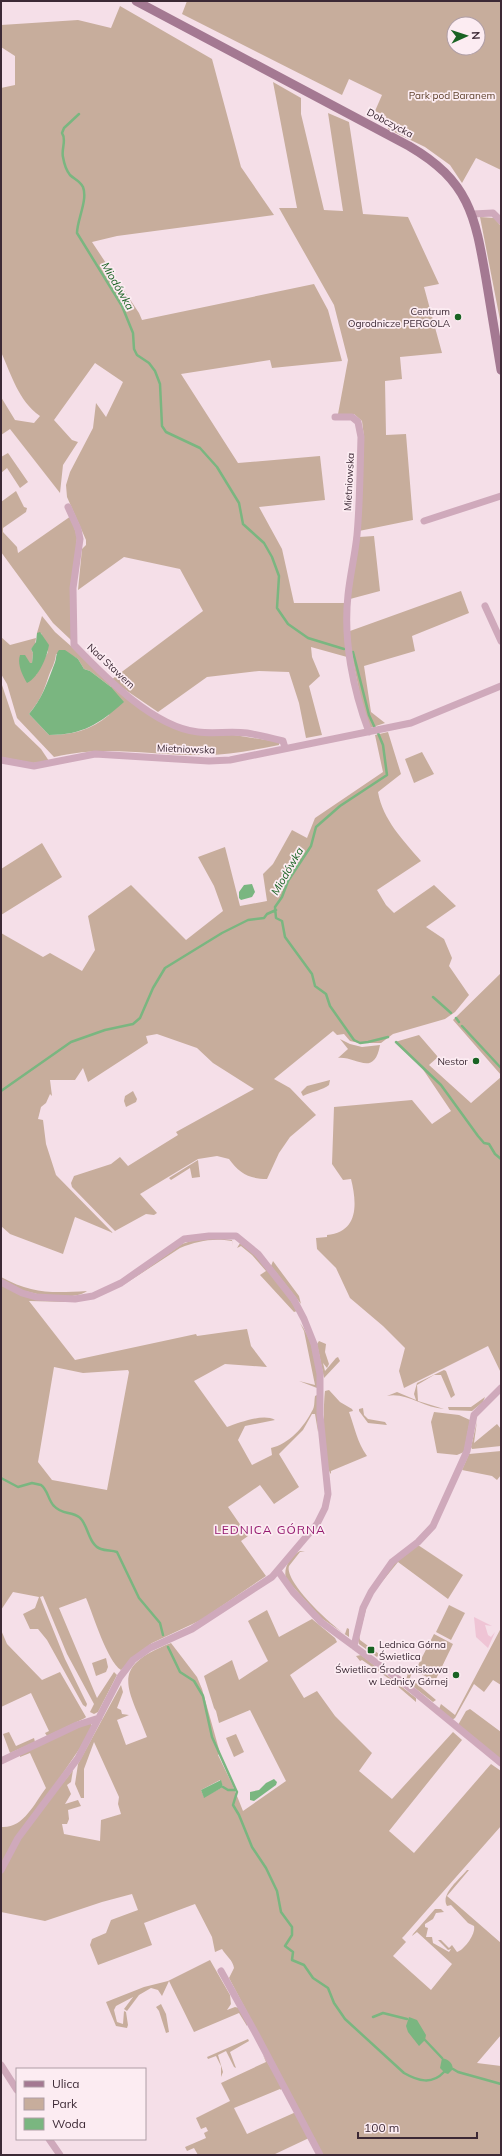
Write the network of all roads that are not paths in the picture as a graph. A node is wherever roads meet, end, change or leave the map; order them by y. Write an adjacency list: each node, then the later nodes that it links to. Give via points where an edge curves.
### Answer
1 (136, 1): 2 (main road, Dobczycka, via 429,157 454,182)
2 (472, 214): 3 (street, via 493,213); 4 (main road, Dobczycka, via 478,233)
3 (501, 221)
4 (501, 370)
5 (335, 417): 12 (street, Mietniowska, via 352,417 358,422 361,437 357,534 346,619 361,713)
6 (501, 496): 8 (street)
7 (68, 507): 13 (street, Nad Stawem, via 80,539 74,588 74,645 117,688 158,717 174,725 198,732 246,733 283,741)
8 (424, 521)
9 (485, 606): 10 (street)
10 (501, 642)
11 (501, 686): 12 (street, Mietniowska, via 411,723)
12 (369, 732): 13 (street, Mietniowska)
13 (284, 748): 14 (street, Mietniowska, via 230,760 209,761 95,754 43,765)
14 (1, 760)
15 (1, 1282): 17 (street, via 36,1297 75,1299 93,1296 121,1283 184,1239 236,1236 258,1254 294,1300 314,1344 320,1374 320,1422 328,1485 326,1502 318,1524)
16 (501, 1388): 18 (street, via 474,1415 467,1451 433,1526 418,1542 392,1562 371,1592 363,1608)
17 (278, 1570): 18 (street, via 293,1592 321,1622); 19 (street, via 272,1577 192,1629 150,1648 133,1660 120,1677)
18 (354, 1646): 21 (street)
19 (98, 1718): 20 (street, via 76,1725); 22 (street, via 78,1758 18,1838)
20 (1, 1761)
21 (501, 1763)
22 (1, 1870)
23 (221, 1971): 28 (street)
24 (1, 2066): 25 (street)
25 (16, 2088)
26 (50, 2140): 27 (street)
27 (60, 2155)
28 (320, 2155)

